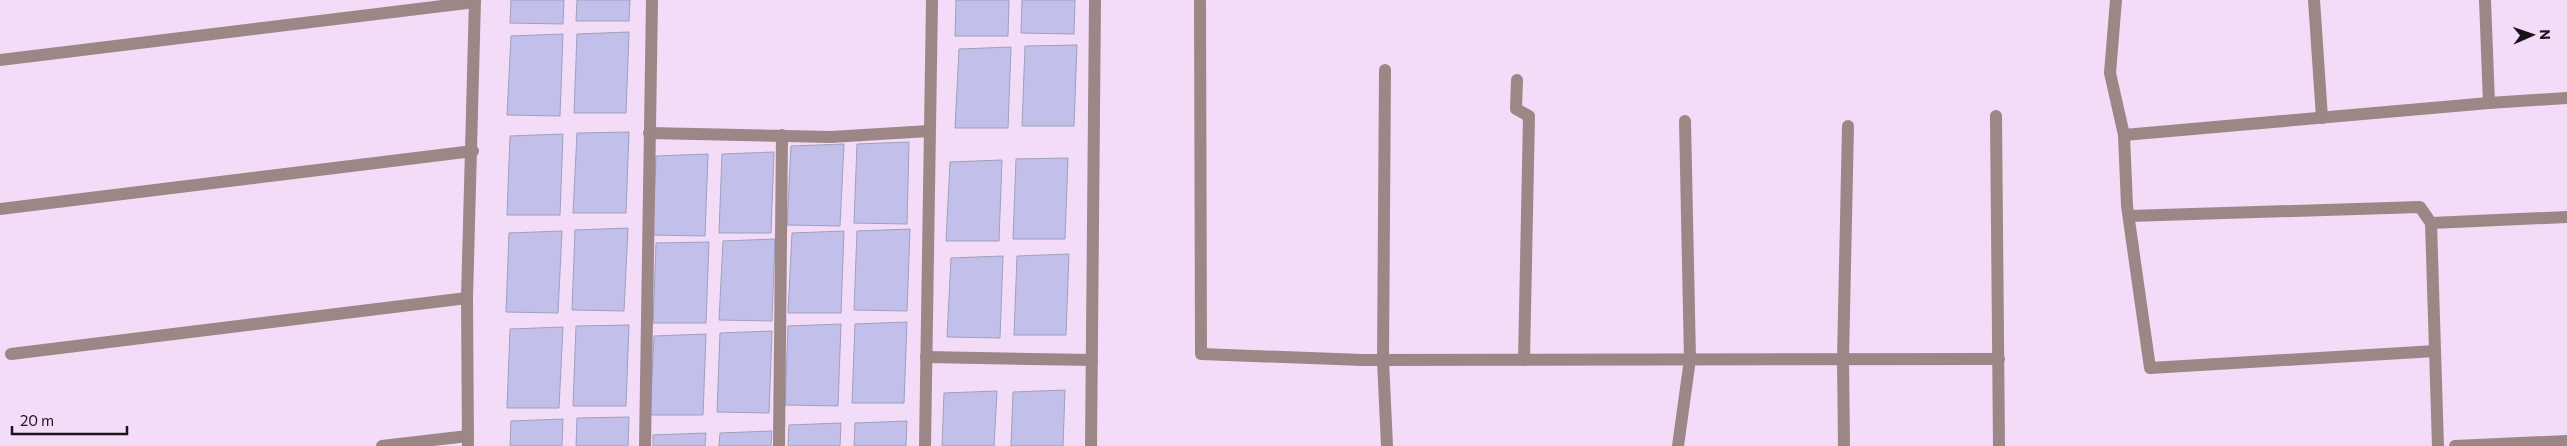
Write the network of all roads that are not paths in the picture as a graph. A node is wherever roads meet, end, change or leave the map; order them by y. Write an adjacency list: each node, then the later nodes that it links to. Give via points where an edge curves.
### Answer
1 (652, 0): 19 (street)
2 (932, 0): 18 (street)
3 (1095, 0): 32 (street)
4 (1200, 0): 33 (street, via 1202,354)
5 (2116, 0): 21 (street, via 2110,73)
6 (2314, 0): 15 (street)
7 (2485, 0): 13 (street)
8 (475, 1): 9 (street); 22 (street)
9 (0, 60)
10 (1385, 70): 33 (street)
11 (1516, 80): 34 (street, via 1516,110 1528,116)
12 (2567, 98): 13 (street)
13 (2489, 103): 15 (street)
14 (1996, 116): 31 (street)
15 (2322, 118): 21 (street)
16 (1685, 121): 35 (street)
17 (1848, 126): 36 (street)
18 (929, 131): 20 (street, via 831,137); 30 (street)
19 (649, 133): 20 (street); 41 (street)
20 (782, 135): 42 (street)
21 (2124, 135): 24 (street)
22 (473, 151): 23 (street); 27 (street)
23 (0, 209)
24 (2129, 216): 26 (street, via 2420,206); 28 (street, via 2150,368)
25 (2567, 217): 26 (street)
26 (2431, 223): 28 (street)
27 (467, 298): 29 (street); 37 (street)
28 (2435, 351): 49 (street)
29 (12, 354)
30 (926, 357): 32 (street); 43 (street)
31 (1998, 359): 36 (street); 48 (street)
32 (1092, 360): 44 (street)
33 (1383, 360): 34 (street); 45 (street)
34 (1524, 360): 35 (street)
35 (1690, 360): 36 (street); 46 (street)
36 (1843, 360): 47 (street)
37 (468, 441): 40 (street)
38 (2567, 441): 39 (street)
39 (2516, 445): 50 (street)
40 (382, 446)
41 (644, 446)
42 (779, 446)
43 (925, 446)
44 (1091, 446)
45 (1388, 446)
46 (1678, 446)
47 (1844, 446)
48 (2000, 446)
49 (2438, 446)
50 (2455, 446)

